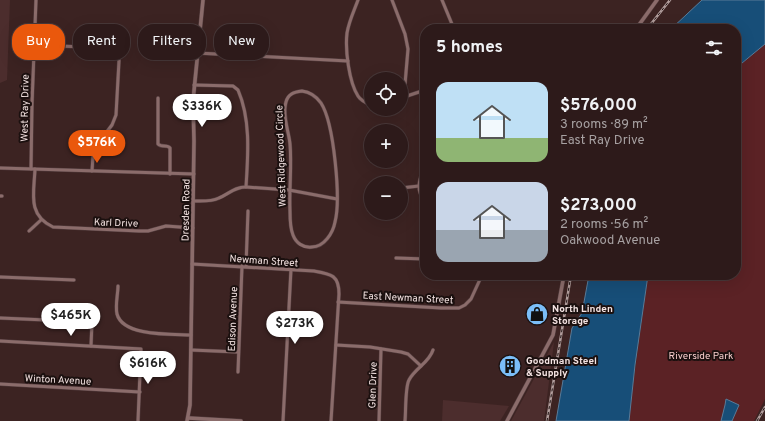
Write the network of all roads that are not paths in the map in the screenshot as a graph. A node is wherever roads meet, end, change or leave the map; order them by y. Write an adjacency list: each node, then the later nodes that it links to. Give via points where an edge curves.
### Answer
1 (36, 0): 7 (street, West Ray Drive)
2 (203, 0): 8 (street, Dresden Road)
3 (358, 0): 15 (street, via 348,30)
4 (392, 0): 16 (street, via 408,49)
5 (442, 0): 9 (street)
6 (657, 0): 10 (street)
7 (35, 24)
8 (201, 24)
9 (452, 24)
10 (640, 24)
11 (65, 46): 25 (street, via 108,48 116,51 118,55 117,113 112,125 96,146)
12 (206, 53): 15 (street)
13 (34, 60): 23 (street, West Ray Drive)
14 (197, 60): 17 (street, Dresden Road)
15 (348, 61): 21 (street, via 358,96)
16 (406, 72)
17 (194, 85): 27 (street, Dresden Road); 30 (street, via 233,86 238,90 246,127)
18 (420, 92): 19 (street)
19 (408, 95)
20 (158, 98): 26 (street, via 158,144 170,148)
21 (364, 102)
22 (0, 168): 23 (street)
23 (31, 169): 24 (street)
24 (35, 169): 25 (street); 37 (street, via 34,203)
25 (92, 171): 26 (street)
26 (170, 174): 27 (street)
27 (194, 174): 35 (street, Dresden Road)
28 (420, 182): 29 (street)
29 (419, 186): 31 (street); 33 (street)
30 (246, 187): 32 (street); 35 (street, via 234,189 214,200)
31 (408, 187)
32 (289, 190): 34 (street); 34 (street, West Ridgewood Circle, via 290,224 293,235 299,243 307,247 319,245 332,232); 34 (street, West Ridgewood Circle, via 290,144 285,105 289,95 302,91 314,96 323,108 331,135)
33 (420, 194)
34 (337, 199)
35 (193, 201): 38 (street, Dresden Road)
36 (248, 211): 43 (street, Edison Avenue)
37 (41, 220): 38 (street, Karl Drive, via 54,227 66,228 143,231 166,226); 39 (street)
38 (193, 228): 42 (street, Dresden Road)
39 (29, 231)
40 (396, 258): 41 (street)
41 (420, 259)
42 (192, 264): 43 (street, Newman Street); 52 (street, Dresden Road)
43 (244, 266): 44 (street, Newman Street); 59 (street, Edison Avenue)
44 (291, 269): 50 (street, Newman Street, via 333,276 338,284); 67 (street)
45 (0, 276): 46 (street)
46 (74, 280)
47 (480, 280): 50 (street, East Newman Street, via 471,299 459,308)
48 (563, 280): 71 (street, via 553,335)
49 (118, 286): 52 (street, via 118,315 126,325 143,332)
50 (338, 302): 54 (street)
51 (0, 318): 55 (street, via 92,322)
52 (191, 335): 57 (street, Dresden Road)
53 (0, 341): 55 (street)
54 (336, 345): 56 (street); 68 (street)
55 (91, 346): 63 (street, via 141,349)
56 (381, 349): 60 (street, via 406,353); 69 (street, Glen Drive)
57 (191, 350): 59 (street); 64 (street, Dresden Road)
58 (432, 350): 60 (street, via 431,356)
59 (238, 352): 61 (street, Edison Avenue)
60 (421, 366): 70 (street, via 408,382)
61 (238, 372)
62 (0, 384): 63 (street, Winton Avenue)
63 (140, 392): 65 (street)
64 (188, 420): 66 (street)
65 (138, 421)
66 (241, 421)
67 (283, 421)
68 (331, 421)
69 (379, 421)
70 (405, 421)
71 (507, 421)

